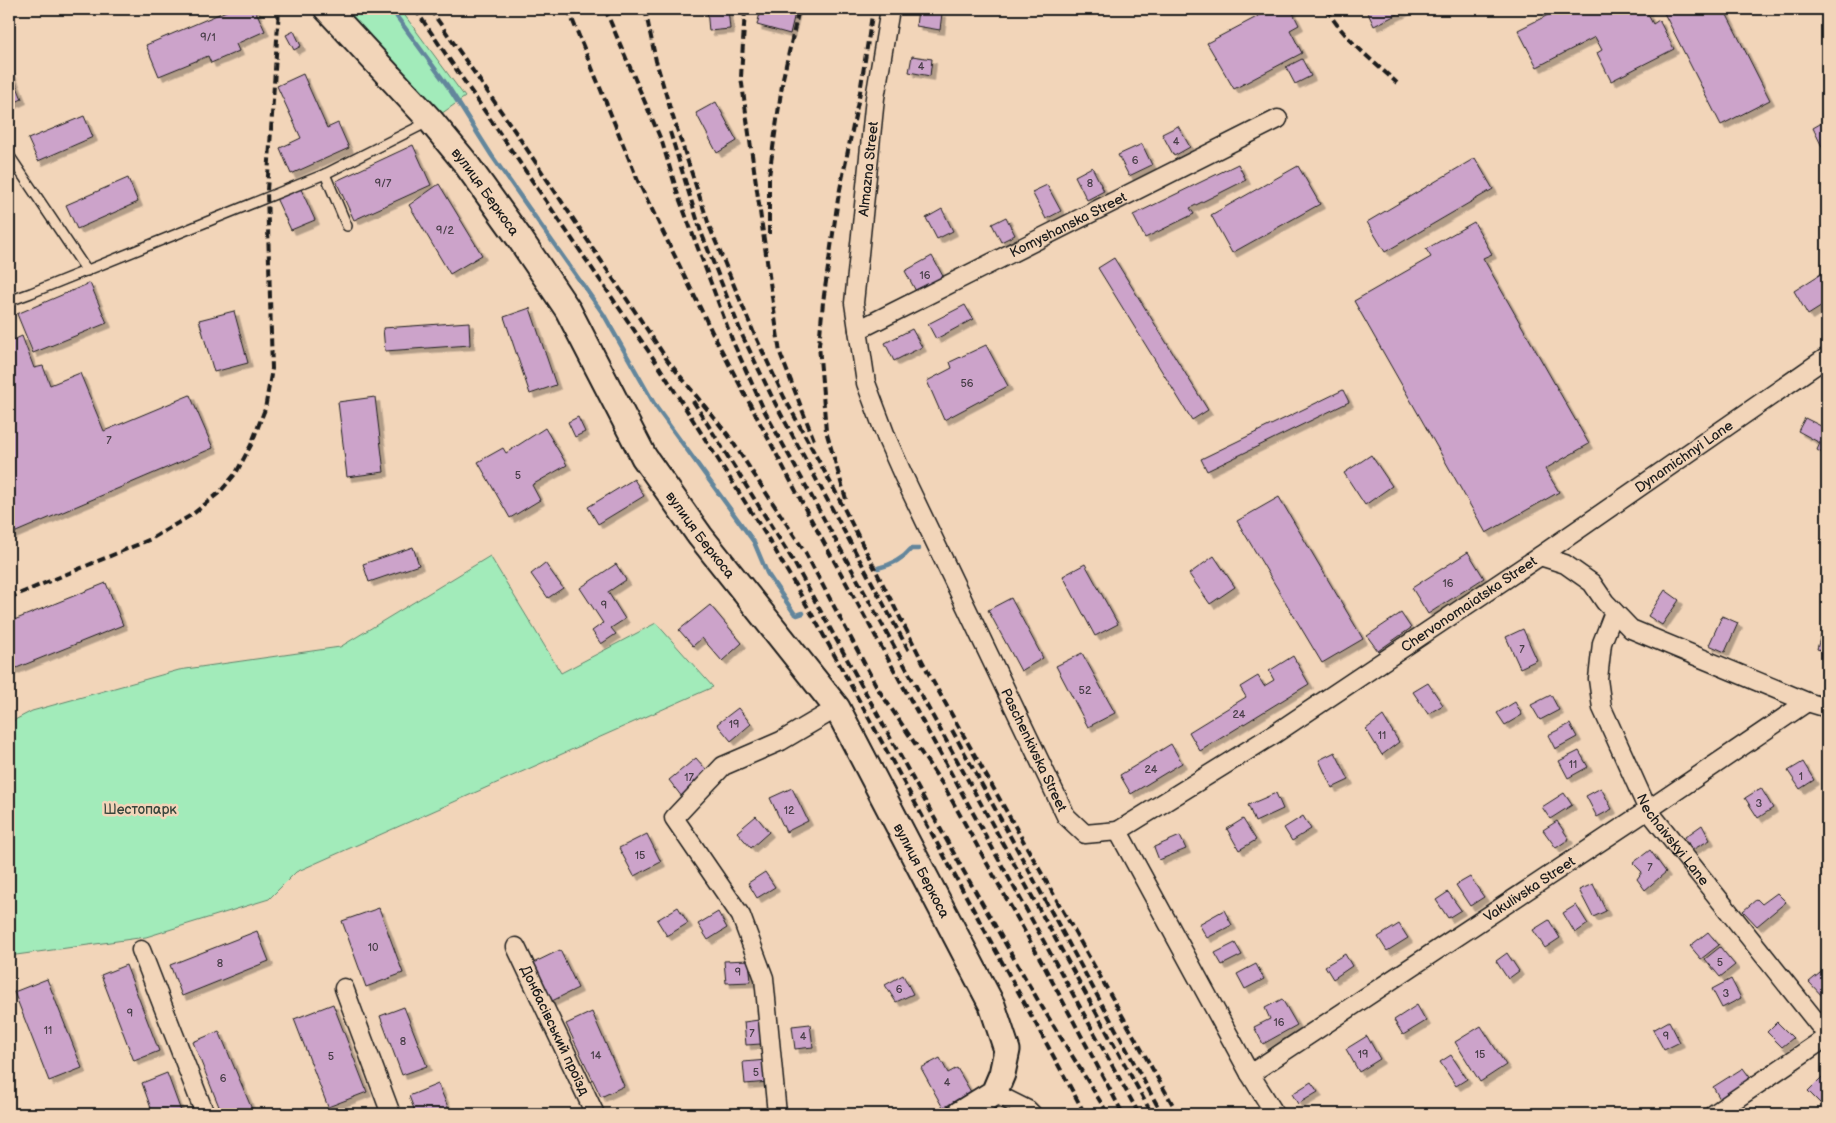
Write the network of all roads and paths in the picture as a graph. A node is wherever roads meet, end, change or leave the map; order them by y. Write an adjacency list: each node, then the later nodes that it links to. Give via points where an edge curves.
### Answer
1 (327, 9): 4 (street, вулиця Беркоса)
2 (890, 9): 10 (street, Almazna Street, via 875,98 854,303)
3 (1278, 119): 10 (street, Komyshanska Street)
4 (430, 121): 6 (lane); 15 (street, вулиця Беркоса, via 464,161 568,310 644,457 700,536)
5 (9, 155): 8 (lane)
6 (325, 174): 7 (lane); 8 (lane)
7 (347, 226)
8 (87, 271): 9 (lane)
9 (9, 301)
10 (858, 330): 18 (street, Paschenkivska Street, via 866,384 887,439 1066,816 1086,834)
11 (1827, 357): 12 (street, Dynamichnyi Lane)
12 (1540, 556): 13 (street, Chervonomaiatska Street, via 1566,564 1592,583); 18 (street, Chervonomaiatska Street, via 1276,733)
13 (1614, 612): 14 (street, Chervonomaiatska Street, via 1631,629); 17 (street, Nechaivskyi Lane, via 1602,643 1598,679 1602,708)
14 (1807, 702): 16 (street, Chervonomaiatska Street); 17 (street, Vakulivska Street)
15 (837, 708): 24 (street, вулиця Беркоса, via 992,1005 1007,1050); 28 (street, via 781,741 723,766 674,818 741,916 764,978)
16 (1827, 708)
17 (1648, 810): 22 (street, Nechaivskyi Lane); 23 (street, Vakulivska Street)
18 (1118, 831): 23 (street)
19 (516, 946): 27 (street, Донбасівський проїзд)
20 (141, 950): 25 (street)
21 (344, 988): 26 (street)
22 (1827, 1036): 32 (street)
23 (1250, 1074): 31 (street)
24 (994, 1093): 29 (street); 30 (street)
25 (205, 1114)
26 (391, 1114)
27 (595, 1114)
28 (777, 1114)
29 (960, 1114)
30 (1032, 1114)
31 (1275, 1114)
32 (1714, 1114)

